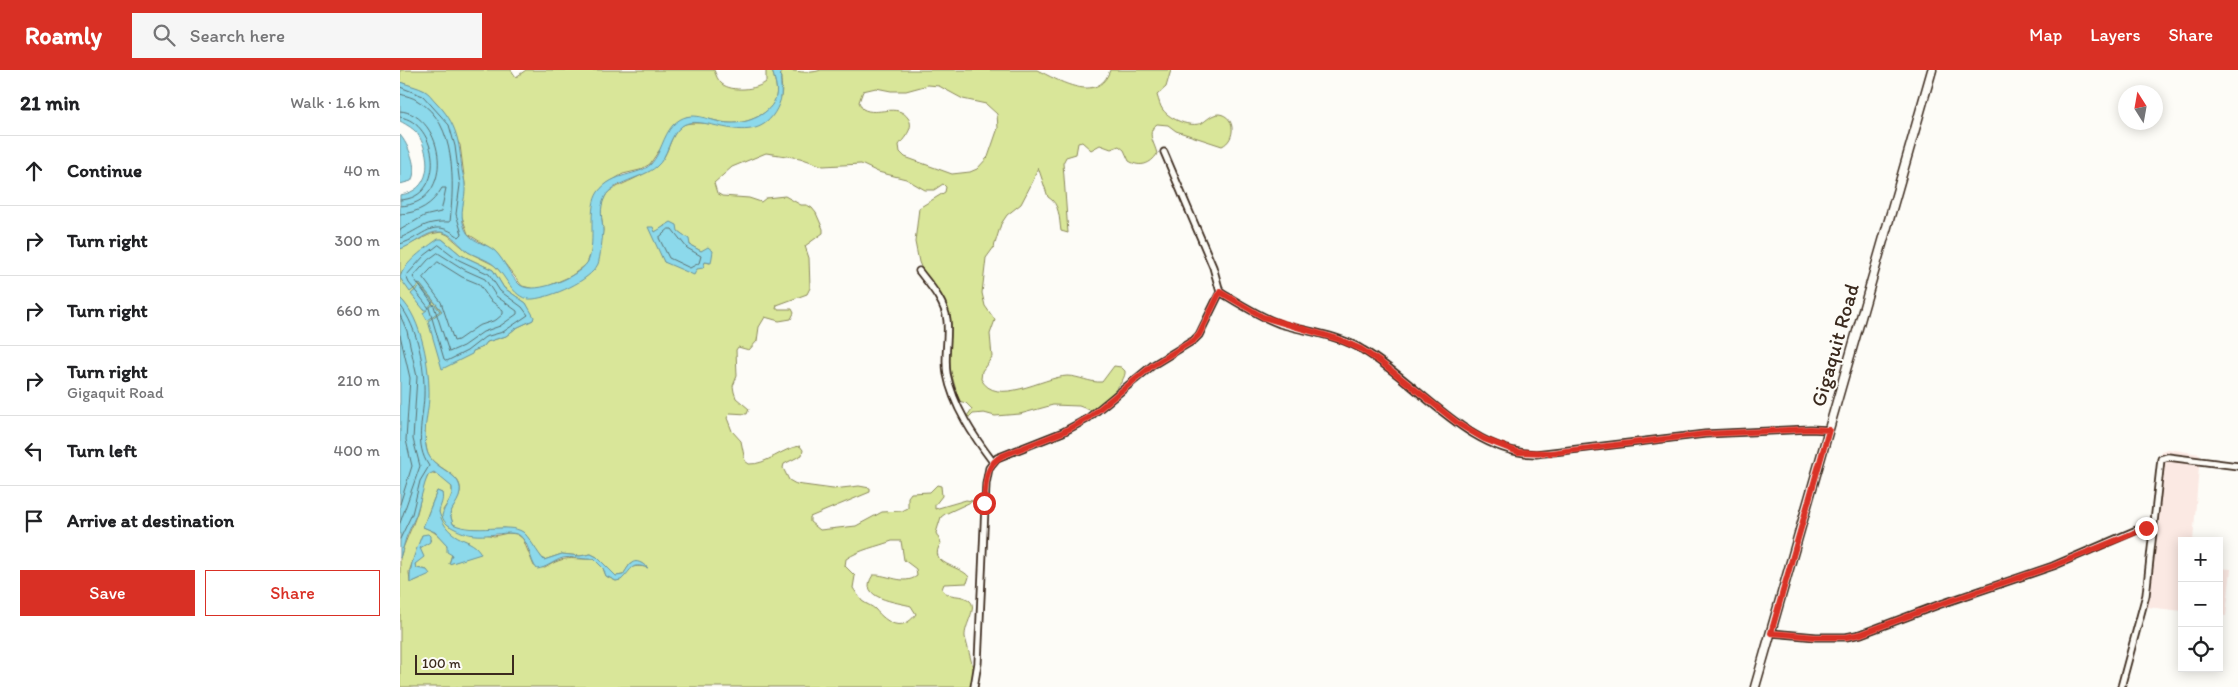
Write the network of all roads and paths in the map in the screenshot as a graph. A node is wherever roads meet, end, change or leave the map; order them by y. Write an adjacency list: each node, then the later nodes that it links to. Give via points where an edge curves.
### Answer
1 (1932, 70): 5 (main road, Gigaquit Road)
2 (1164, 152): 4 (street)
3 (919, 271): 6 (street, via 941,302 946,315 946,360 952,391 973,433)
4 (1220, 292): 5 (street, via 1263,317 1361,349 1460,425 1484,439 1518,452 1550,453 1714,434); 6 (street, via 1194,340 1153,365 1087,419)
5 (1829, 430): 9 (main road, Gigaquit Road)
6 (993, 462): 10 (street, via 986,484 978,663)
7 (2238, 466): 8 (street, via 2168,457 2161,459)
8 (2154, 528): 9 (street, via 2139,529 2053,566 1861,634 1816,637); 12 (street, via 2146,595)
9 (1771, 633): 11 (main road, Gigaquit Road)
10 (974, 687)
11 (1755, 687)
12 (2121, 687)

